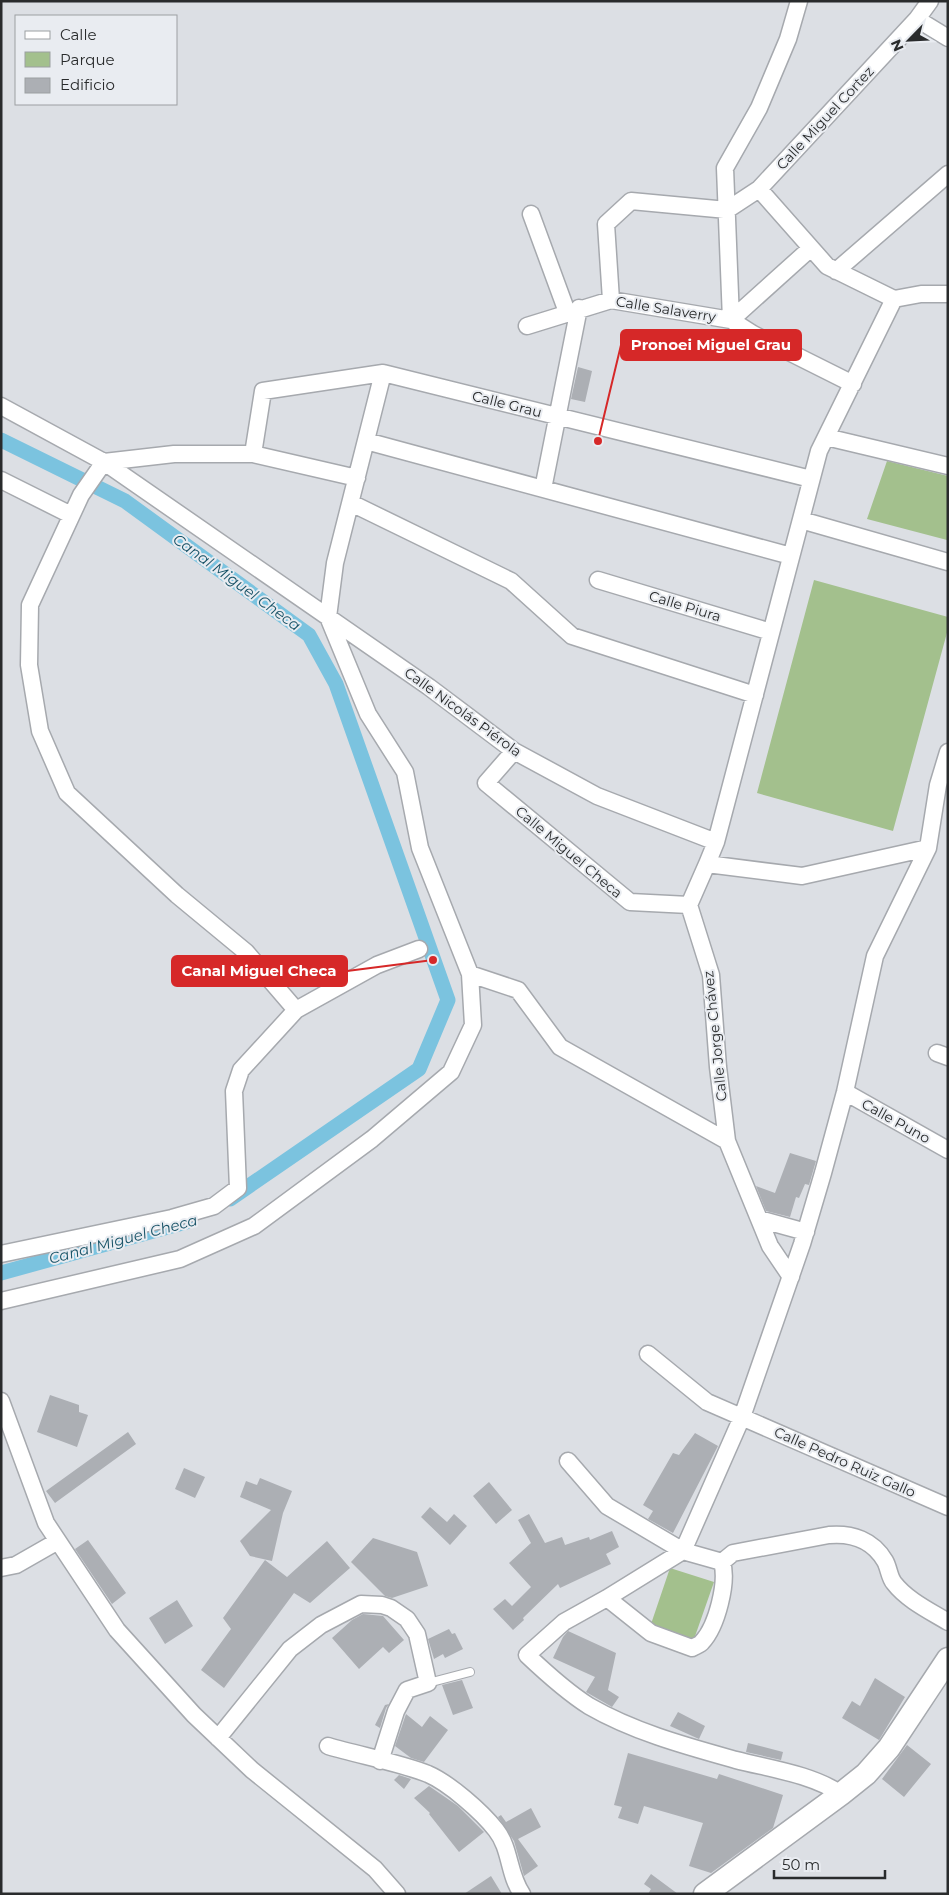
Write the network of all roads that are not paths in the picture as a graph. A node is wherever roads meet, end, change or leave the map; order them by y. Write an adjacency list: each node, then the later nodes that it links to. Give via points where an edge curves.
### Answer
1 (799, 1): 7 (street, via 788,39 759,108 725,168)
2 (930, 1): 3 (street, Calle Miguel Cortez)
3 (918, 19): 4 (street); 6 (street, Calle Miguel Cortez)
4 (948, 38)
5 (948, 174): 10 (street)
6 (759, 189): 7 (street, Calle Miguel Cortez); 9 (street)
7 (726, 210): 13 (street, via 631,201 606,224); 15 (street)
8 (531, 214): 14 (street)
9 (811, 248): 10 (street, via 826,266); 15 (street)
10 (836, 271): 12 (street)
11 (948, 294): 12 (street)
12 (894, 299): 18 (street)
13 (611, 300): 14 (street, Calle Salaverry); 15 (street, Calle Salaverry)
14 (573, 310): 16 (street, Calle Salaverry); 20 (street)
15 (731, 320): 18 (street, Calle Salaverry)
16 (527, 326)
17 (383, 373): 20 (street, Calle Grau); 22 (street); 23 (street, Calle Grau, via 263,391)
18 (853, 384): 21 (street)
19 (1, 406): 24 (street, Calle Nicolás Piérola)
20 (557, 416): 27 (street, Calle Grau); 29 (street)
21 (826, 437): 25 (street); 27 (street)
22 (366, 441): 26 (street); 29 (street)
23 (253, 454): 24 (street, via 174,454); 26 (street)
24 (104, 462): 31 (street); 36 (street, Calle Nicolás Piérola)
25 (948, 466)
26 (356, 478): 30 (street)
27 (812, 479): 32 (street)
28 (1, 480): 31 (street)
29 (542, 489): 33 (street)
30 (350, 503): 36 (street, via 335,563); 38 (street, via 511,580 572,636)
31 (71, 515): 47 (street, via 30,606 29,665 40,732 67,793 177,895 246,952)
32 (801, 520): 33 (street); 34 (street)
33 (791, 556): 37 (street)
34 (948, 562)
35 (598, 580): 37 (street, Calle Piura)
36 (328, 617): 39 (street, Calle Nicolás Piérola); 46 (street, via 368,714 405,772 420,848)
37 (771, 632): 38 (street)
38 (755, 695): 41 (street)
39 (514, 751): 41 (street, Calle Nicolás Piérola, via 597,796); 44 (street, Calle Miguel Checa, via 486,784 630,902)
40 (948, 752): 42 (street, via 938,785)
41 (716, 842): 43 (street)
42 (928, 848): 43 (street, via 802,876); 48 (street, via 875,956)
43 (707, 864): 44 (street)
44 (689, 904): 49 (street, Calle Jorge Chávez, via 711,975)
45 (419, 949): 47 (street, via 378,965)
46 (470, 974): 49 (street, via 518,990 560,1047); 56 (street, via 473,1025 450,1072 372,1140 254,1226 180,1258)
47 (296, 1010): 54 (street, via 242,1070 234,1091 238,1188 214,1206 172,1218)
48 (845, 1092): 50 (street, Calle Puno); 52 (street)
49 (727, 1141): 51 (street, Calle Jorge Chávez)
50 (948, 1150)
51 (759, 1219): 52 (street); 53 (street, Calle Jorge Chávez)
52 (804, 1238): 53 (street, via 788,1252 775,1251); 55 (street)
53 (770, 1246): 55 (street, Calle Jorge Chávez)
54 (1, 1254)
55 (790, 1277): 59 (street)
56 (1, 1301)
57 (648, 1354): 59 (street, Calle Pedro Ruiz Gallo, via 707,1402)
58 (1, 1401): 62 (street, via 46,1523)
59 (742, 1417): 61 (street, Calle Pedro Ruiz Gallo); 63 (street)
60 (568, 1461): 63 (street, via 607,1506)
61 (948, 1507)
62 (58, 1541): 65 (street, via 16,1565); 71 (street, via 117,1630)
63 (683, 1551): 64 (street); 66 (street)
64 (722, 1562): 66 (street, via 724,1592 702,1643 692,1648 652,1633); 67 (street, via 733,1552 829,1535 861,1538 885,1561 893,1582 912,1599)
65 (1, 1568)
66 (607, 1598): 74 (street, via 564,1622 527,1655 590,1706 630,1725 674,1743 800,1776)
67 (948, 1622)
68 (948, 1659): 74 (street, via 889,1748 866,1774)
69 (470, 1672): 70 (lane)
70 (428, 1683): 71 (street, via 417,1634 406,1618 382,1605 361,1604 321,1625 290,1649); 73 (street, via 407,1690 396,1711)
71 (218, 1738): 75 (street, via 252,1770 375,1869)
72 (328, 1746): 73 (street)
73 (380, 1761): 76 (street, via 429,1775 462,1797 497,1831)
74 (841, 1794): 77 (street)
75 (397, 1894)
76 (522, 1894)
77 (705, 1894)

